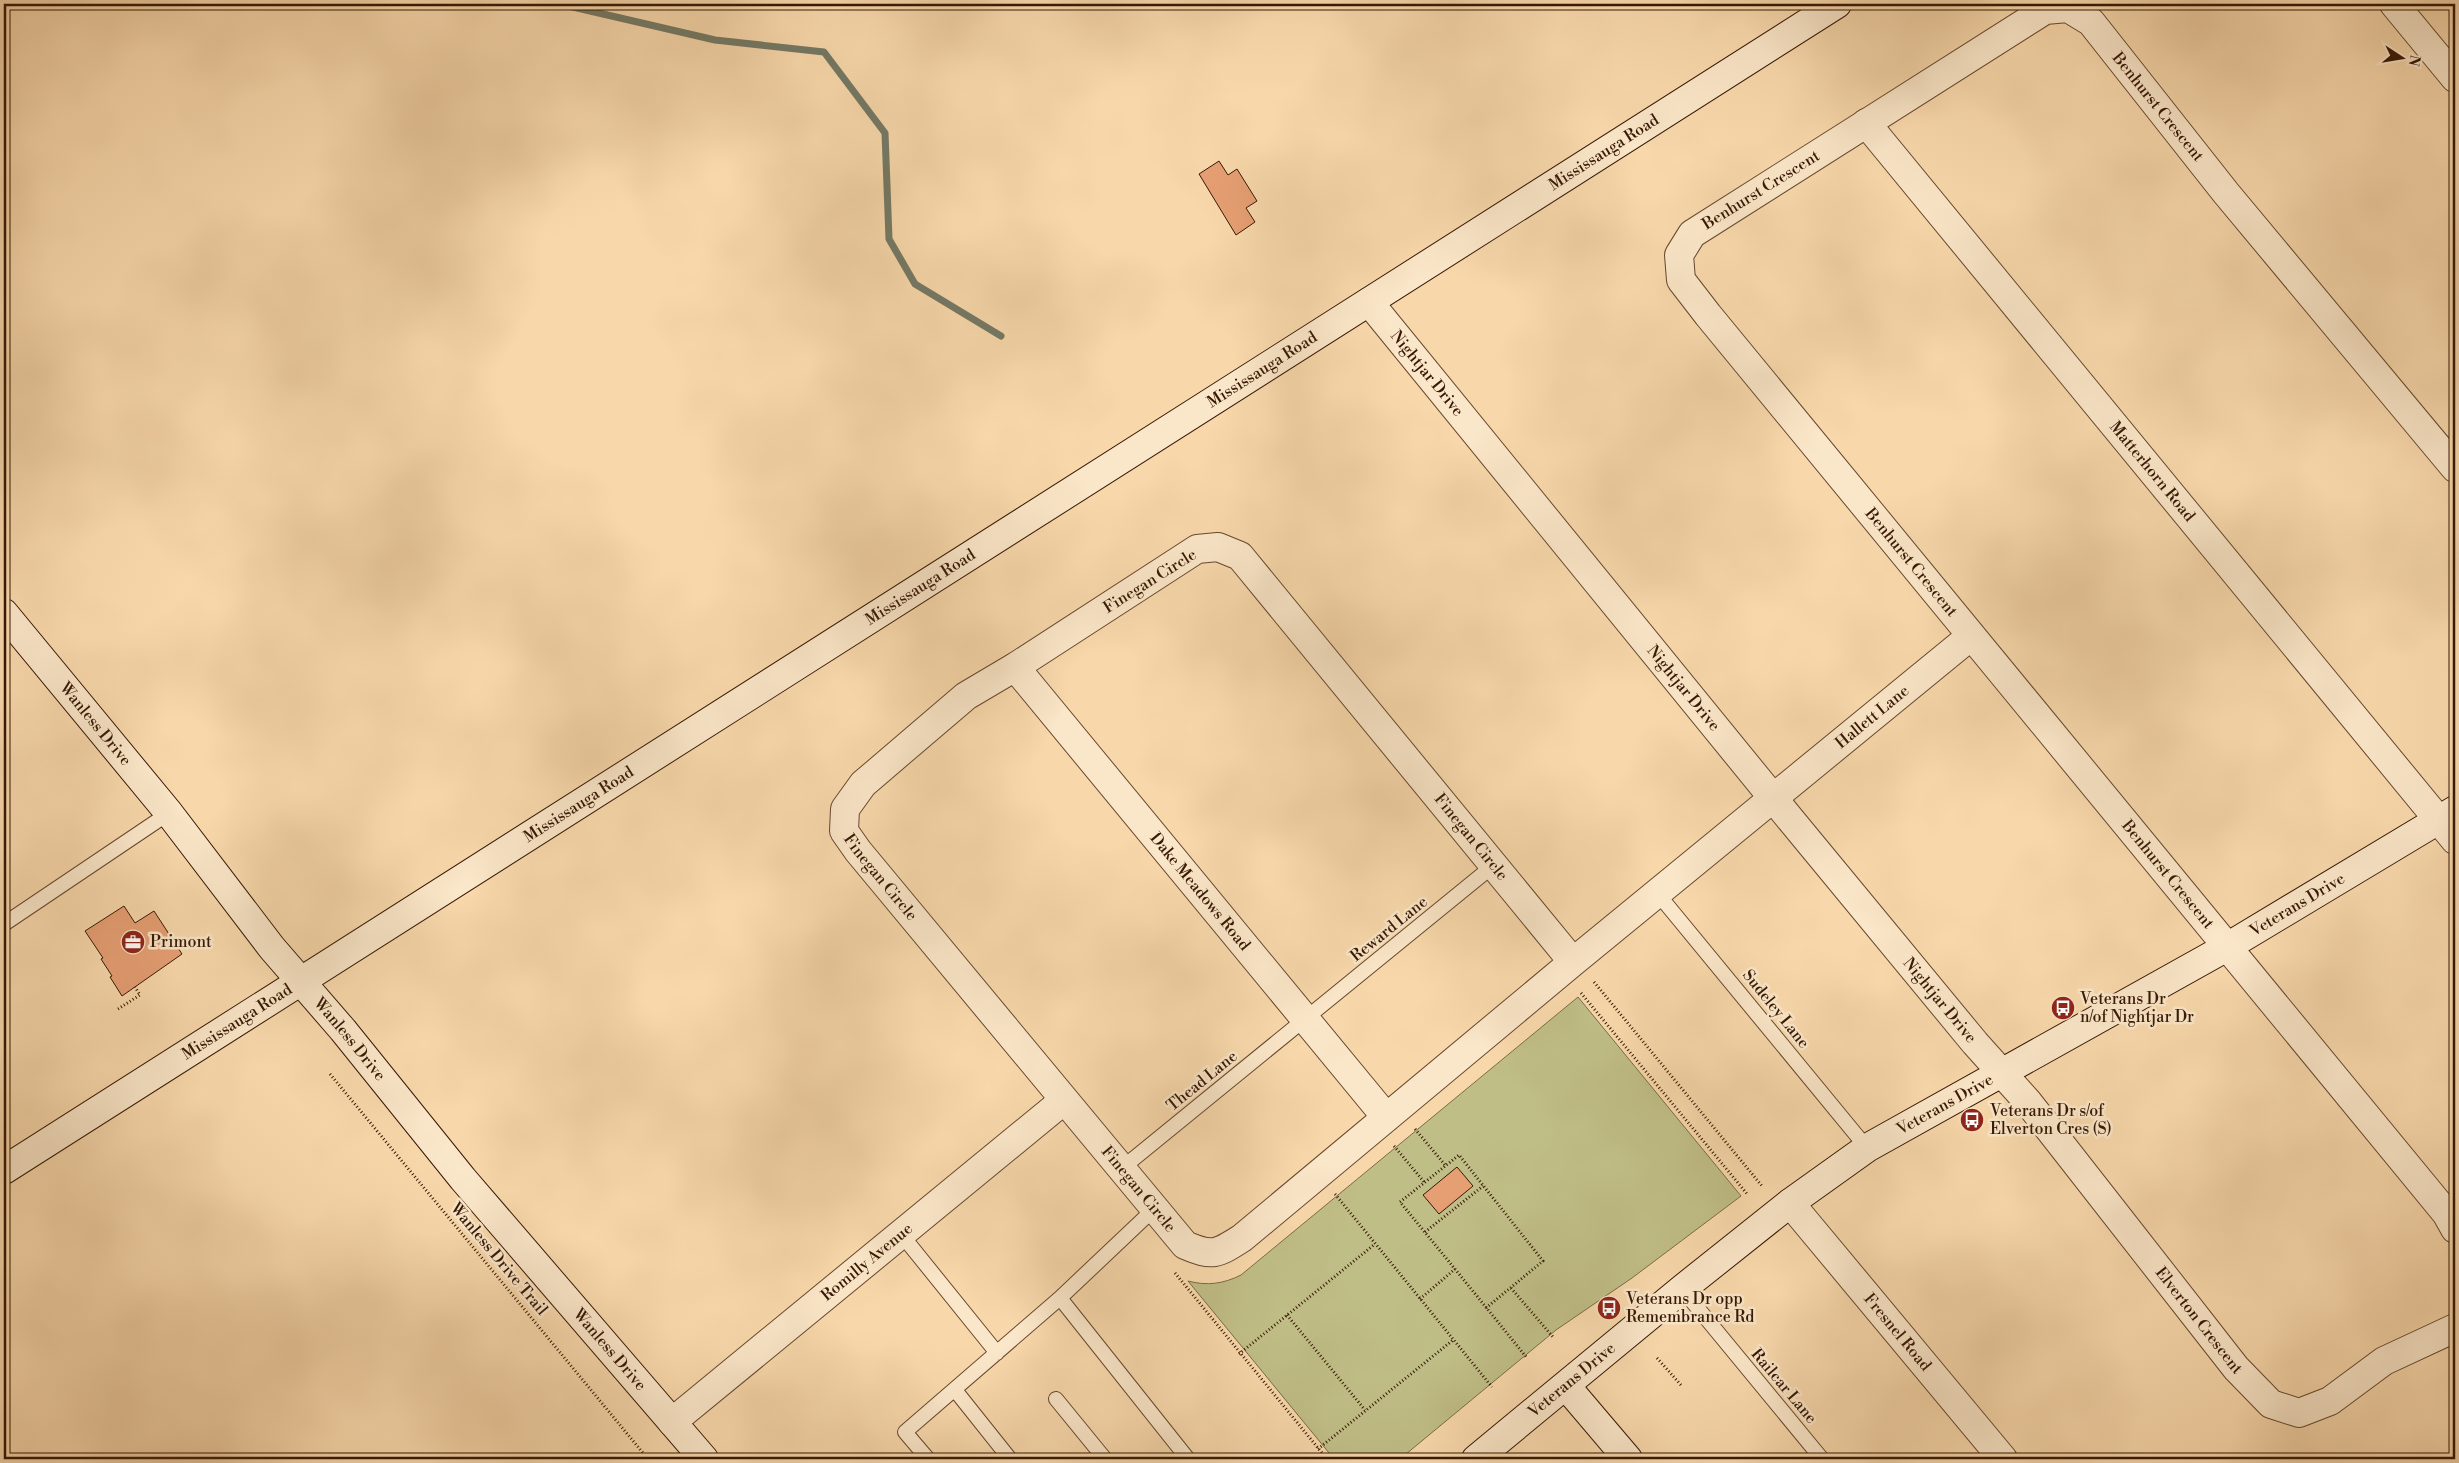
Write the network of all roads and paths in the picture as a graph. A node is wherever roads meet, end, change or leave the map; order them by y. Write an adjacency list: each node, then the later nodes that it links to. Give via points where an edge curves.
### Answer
1 (1838, 4): 5 (street, Mississauga Road)
2 (2394, 4): 3 (street)
3 (2455, 78)
4 (1866, 124): 6 (street, Benhurst Crescent, via 2045,10 2068,8 2091,22 2226,192); 8 (street, Benhurst Crescent, via 1692,234 1679,255 1681,280); 12 (street, Matterhorn Road)
5 (1369, 302): 10 (street, Nightjar Drive); 19 (street, Mississauga Road)
6 (2455, 468)
7 (4, 613): 11 (street, Wanless Drive)
8 (1971, 636): 10 (street, Hallett Lane); 17 (street, Benhurst Crescent)
9 (1015, 667): 14 (street, Finegan Circle, via 1197,549 1218,547 1240,556); 24 (street, Dake Meadows Road); 27 (street, Finegan Circle, via 966,696 863,784 845,809 844,831)
10 (1774, 798): 15 (street, Finegan Circle); 25 (street, Nightjar Drive)
11 (169, 813): 16 (lane); 19 (street, Wanless Drive)
12 (2447, 815): 13 (street, Matterhorn Road); 17 (street, Veterans Drive)
13 (2455, 840)
14 (1494, 865): 18 (street, Finegan Circle); 24 (lane, Reward Lane)
15 (1658, 894): 18 (street, Finegan Circle); 31 (lane, Sudeley Lane)
16 (4, 924)
17 (2227, 947): 25 (street, Veterans Drive); 42 (street)
18 (1573, 962): 28 (street, Finegan Circle)
19 (300, 980): 34 (street, Mississauga Road); 67 (street, Wanless Drive, via 518,1244)
20 (1594, 982): 37 (path)
21 (135, 987): 23 (path, via 140,995)
22 (1580, 993): 39 (path)
23 (118, 1009)
24 (1306, 1020): 28 (street, Dake Meadows Road); 33 (lane, Thead Lane)
25 (2001, 1071): 31 (street, Veterans Drive); 54 (street, Elverton Crescent, via 2236,1368 2271,1404 2299,1412 2330,1401 2384,1362)
26 (330, 1074): 69 (path, Wanless Drive Trail)
27 (1063, 1101): 33 (street, Finegan Circle); 44 (street, Romilly Avenue)
28 (1386, 1117): 41 (street, Finegan Circle, via 1224,1250 1204,1254 1185,1245)
29 (1415, 1129): 32 (path)
30 (1394, 1146): 35 (path)
31 (1867, 1148): 40 (street, Veterans Drive)
32 (1446, 1166): 35 (path); 36 (path, via 1459,1155)
33 (1122, 1169): 41 (street, Finegan Circle)
34 (4, 1170)
35 (1424, 1183): 43 (path, via 1400,1202)
36 (1483, 1186): 43 (path); 48 (path, via 1543,1261)
37 (1762, 1186)
38 (1335, 1194): 45 (path)
39 (1748, 1196)
40 (1790, 1203): 49 (street, Veterans Drive); 79 (street, Fresnel Road)
41 (1154, 1209): 50 (lane)
42 (2455, 1229)
43 (1425, 1232): 46 (path)
44 (901, 1234): 57 (lane); 67 (street, Romilly Avenue)
45 (1375, 1244): 51 (path); 53 (path)
46 (1454, 1269): 51 (path); 52 (path)
47 (1175, 1273): 58 (path)
48 (1511, 1288): 52 (path); 55 (path)
49 (1682, 1289): 62 (street, Veterans Drive); 78 (lane, Railcar Lane)
50 (1060, 1298): 57 (lane); 74 (lane)
51 (1420, 1299): 56 (path)
52 (1486, 1308): 59 (path)
53 (1287, 1315): 58 (path); 66 (path)
54 (2455, 1328)
55 (1553, 1337)
56 (1453, 1340): 63 (path); 66 (path)
57 (997, 1353): 64 (lane)
58 (1239, 1354): 68 (path)
59 (1527, 1358)
60 (1657, 1358): 61 (path)
61 (1681, 1385)
62 (1566, 1386): 76 (street, Veterans Drive); 77 (street)
63 (1492, 1387)
64 (955, 1390): 71 (lane, via 905,1432); 72 (lane)
65 (1056, 1399): 73 (lane)
66 (1365, 1410): 68 (path)
67 (672, 1422): 70 (street, Wanless Drive)
68 (1318, 1449): 75 (path)
69 (648, 1459)
70 (704, 1459)
71 (928, 1459)
72 (1010, 1459)
73 (1105, 1459)
74 (1188, 1459)
75 (1327, 1459)
76 (1476, 1459)
77 (1628, 1459)
78 (1822, 1459)
79 (2003, 1459)

